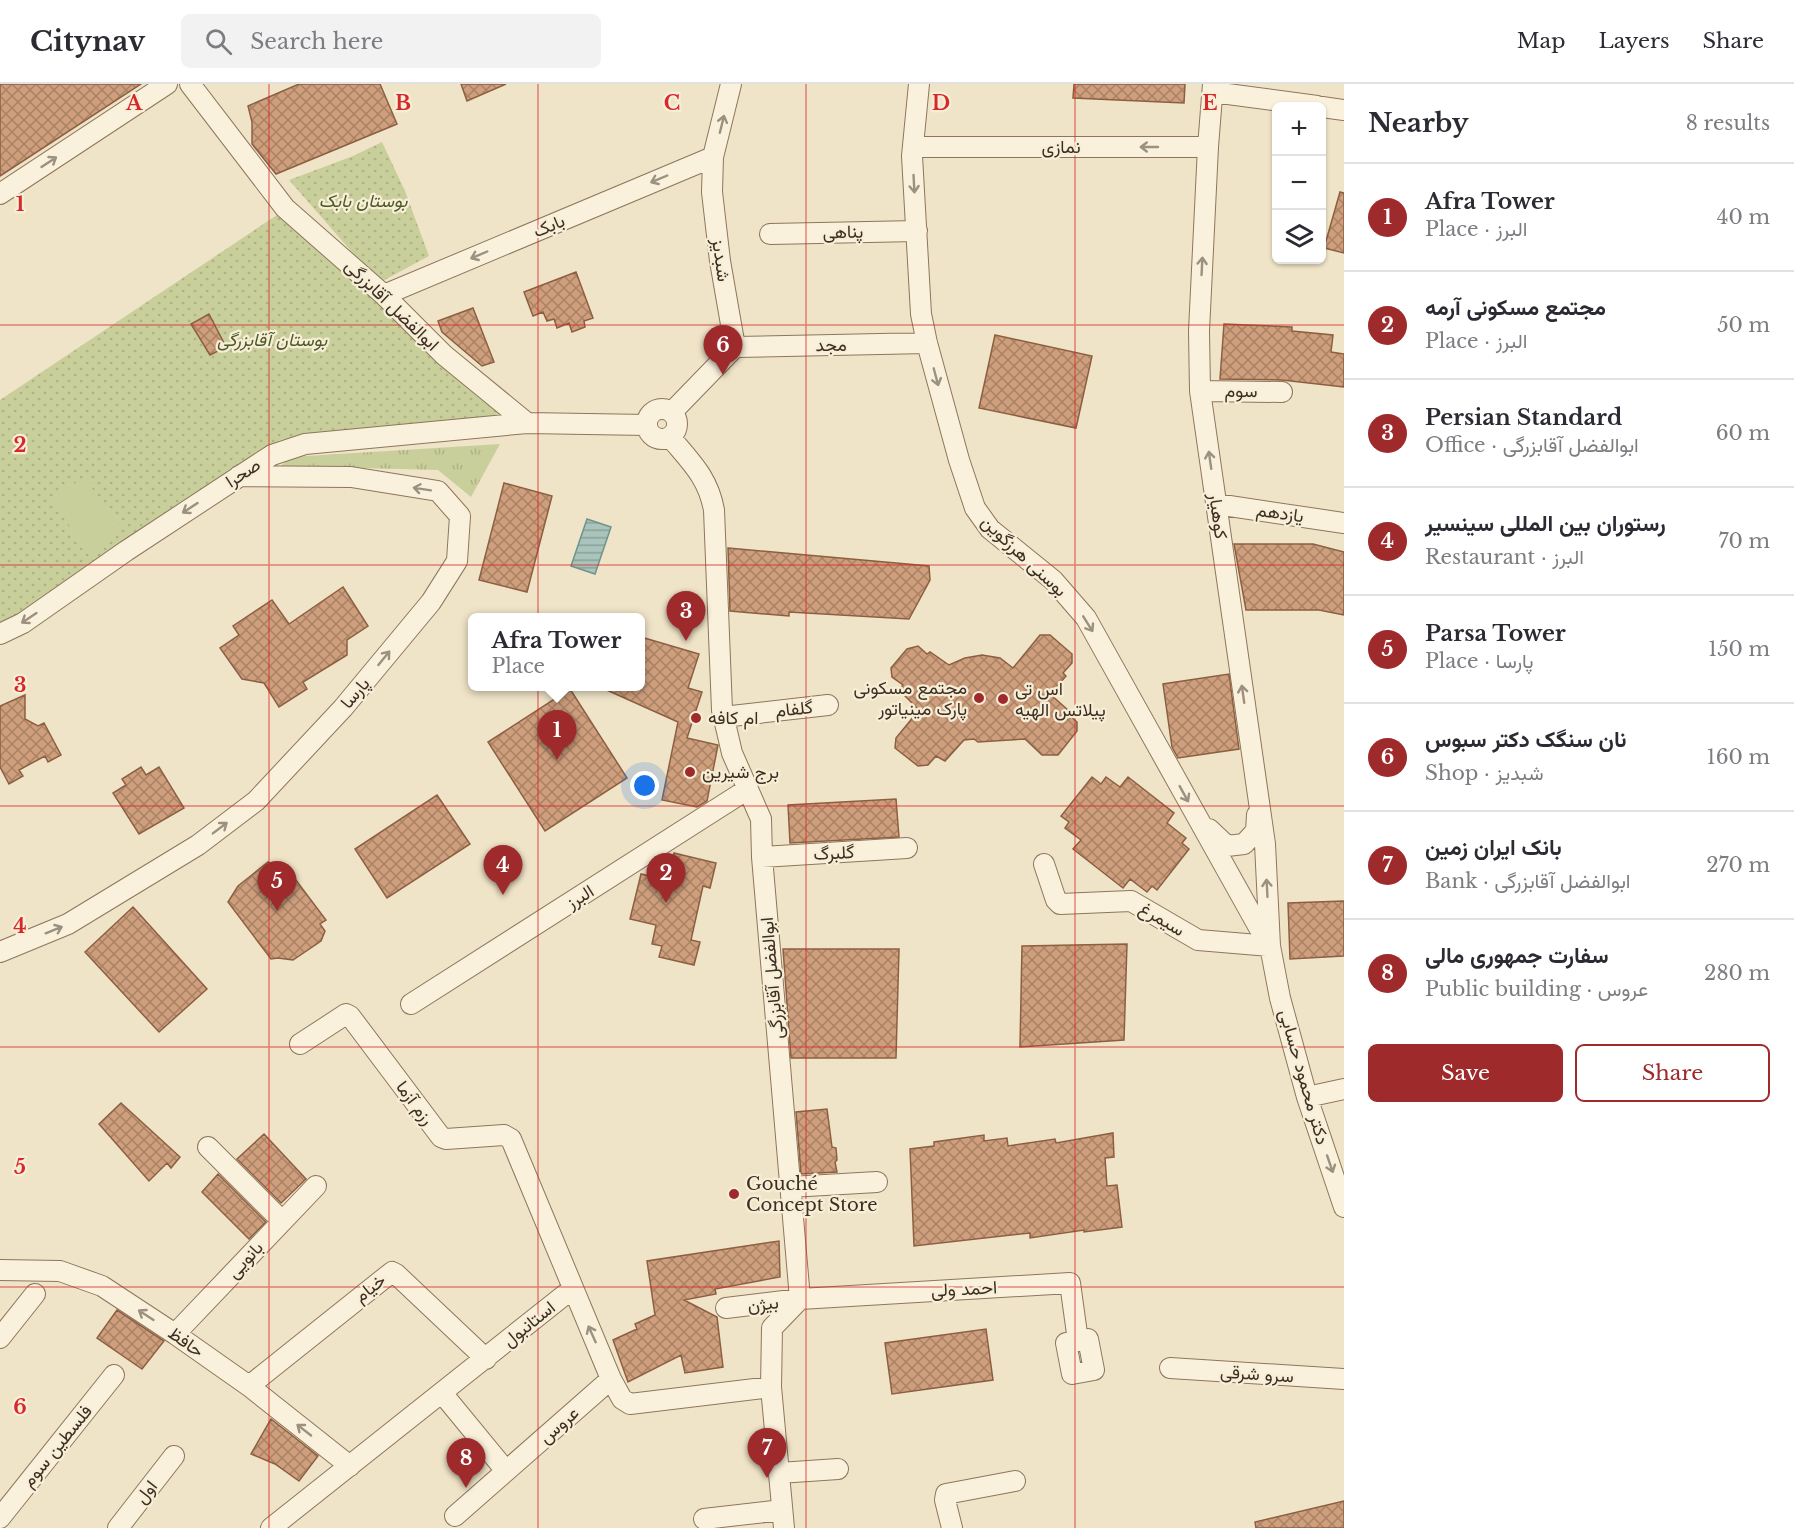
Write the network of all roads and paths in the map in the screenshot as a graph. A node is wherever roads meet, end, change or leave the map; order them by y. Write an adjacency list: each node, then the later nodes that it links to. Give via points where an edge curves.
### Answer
1 (167, 84): 12 (street, one-way to 1)
2 (190, 84): 15 (street, ابوالفضل آقابزرگی, via 285,208)
3 (730, 84): 11 (street, شبدیز, one-way to 3)
4 (919, 84): 9 (street, بوسنی هرزگوین)
5 (1213, 88): 6 (street); 10 (street, کوهیار)
6 (1294, 102)
7 (1326, 108): 8 (street)
8 (1344, 110)
9 (913, 147): 10 (street, نمازی, one-way to 9); 13 (street, بوسنی هرزگوین, one-way to 13)
10 (1208, 147): 18 (street, کوهیار, one-way to 10)
11 (713, 157): 15 (street, بابک, one-way to 15); 17 (street, شبدیز, via 712,192)
12 (0, 194)
13 (917, 231): 14 (street, پناهی); 16 (street, بوسنی هرزگوین, via 921,314)
14 (770, 234)
15 (384, 295): 21 (street, ابوالفضل آقابزرگی, via 444,355)
16 (927, 343): 17 (street, مجد); 32 (street, بوسنی هرزگوین, one-way to 32, via 975,508 990,529 1053,580 1086,618)
17 (735, 348): 20 (street)
18 (1200, 391): 19 (street, سوم); 25 (street, کوهیار, one-way to 18)
19 (1282, 392)
20 (672, 412): 22 (street, via 655,410); 23 (street, via 677,428)
21 (527, 423): 22 (street); 24 (street, صحرا, via 305,444 272,455)
22 (647, 425): 23 (street, via 653,436)
23 (670, 437): 29 (street, ابوالفضل آقابزرگی, via 705,480 714,510)
24 (239, 476): 27 (street, صحرا, one-way to 27); 37 (street, پارسا, one-way to 24, via 68,924 198,845 256,801 343,708 431,602 457,561 460,516 438,491 351,477)
25 (1216, 504): 26 (street, یازدهم); 31 (street, کوهیار, one-way to 25)
26 (1344, 523)
27 (0, 634)
28 (828, 705): 29 (street, گلفام)
29 (723, 717): 30 (street, ابوالفضل آقابزرگی, via 732,753)
30 (748, 789): 34 (street, ابوالفضل آقابزرگی, via 761,819); 38 (street, البرز)
31 (1259, 803): 32 (street, via 1256,831 1244,844 1227,846); 36 (street, کوهیار, one-way to 31)
32 (1200, 822): 36 (street, بوسنی هرزگوین)
33 (907, 848): 34 (street, گلبرگ)
34 (762, 857): 45 (street, ابوالفضل آقابزرگی)
35 (1044, 864): 36 (street, سیمرغ, via 1060,904 1131,901 1198,940)
36 (1270, 946): 41 (street, دکتر محمود حسابی)
37 (0, 952)
38 (411, 1004)
39 (300, 1044): 49 (street, رزم آزما, via 346,1014 441,1137 508,1136)
40 (1344, 1089): 41 (street)
41 (1307, 1097): 46 (street, دکتر محمود حسابی, one-way to 46)
42 (208, 1148): 47 (street)
43 (877, 1182): 45 (street)
44 (315, 1186): 47 (street, بانویی)
45 (790, 1187): 51 (street, ابوالفضل آقابزرگی)
46 (1344, 1207)
47 (282, 1221): 53 (street, بانویی)
48 (0, 1270): 53 (street, حافظ, one-way to 48, via 102,1287 60,1271)
49 (572, 1289): 56 (street, استانبول); 59 (street, استانبول, one-way to 49)
50 (35, 1294): 54 (street)
51 (800, 1299): 52 (street, بیژن); 55 (street, احمد ولی, via 1070,1283); 62 (street, via 772,1328)
52 (726, 1308)
53 (175, 1334): 61 (street, حافظ)
54 (0, 1338)
55 (1078, 1341)
56 (486, 1359): 61 (street, خیام, via 392,1272); 63 (street, استانبول)
57 (1170, 1368): 60 (street, سرو شرقی)
58 (114, 1375): 71 (street, فلسطین سوم)
59 (611, 1379): 62 (street, استانبول, via 622,1399 630,1404); 67 (street, عروس)
60 (1344, 1379)
61 (249, 1386): 65 (street, حافظ, one-way to 61)
62 (771, 1388): 68 (street)
63 (442, 1393): 65 (street, استانبول); 67 (street)
64 (174, 1456): 74 (street, اول)
65 (350, 1466): 75 (street, استانبول)
66 (838, 1469): 68 (street)
67 (506, 1471): 70 (street, عروس)
68 (779, 1473): 73 (street)
69 (1015, 1481): 76 (street, via 946,1494)
70 (455, 1516)
71 (0, 1518)
72 (704, 1519): 73 (street)
73 (783, 1519)
74 (118, 1528)
75 (271, 1528)
76 (952, 1528)

